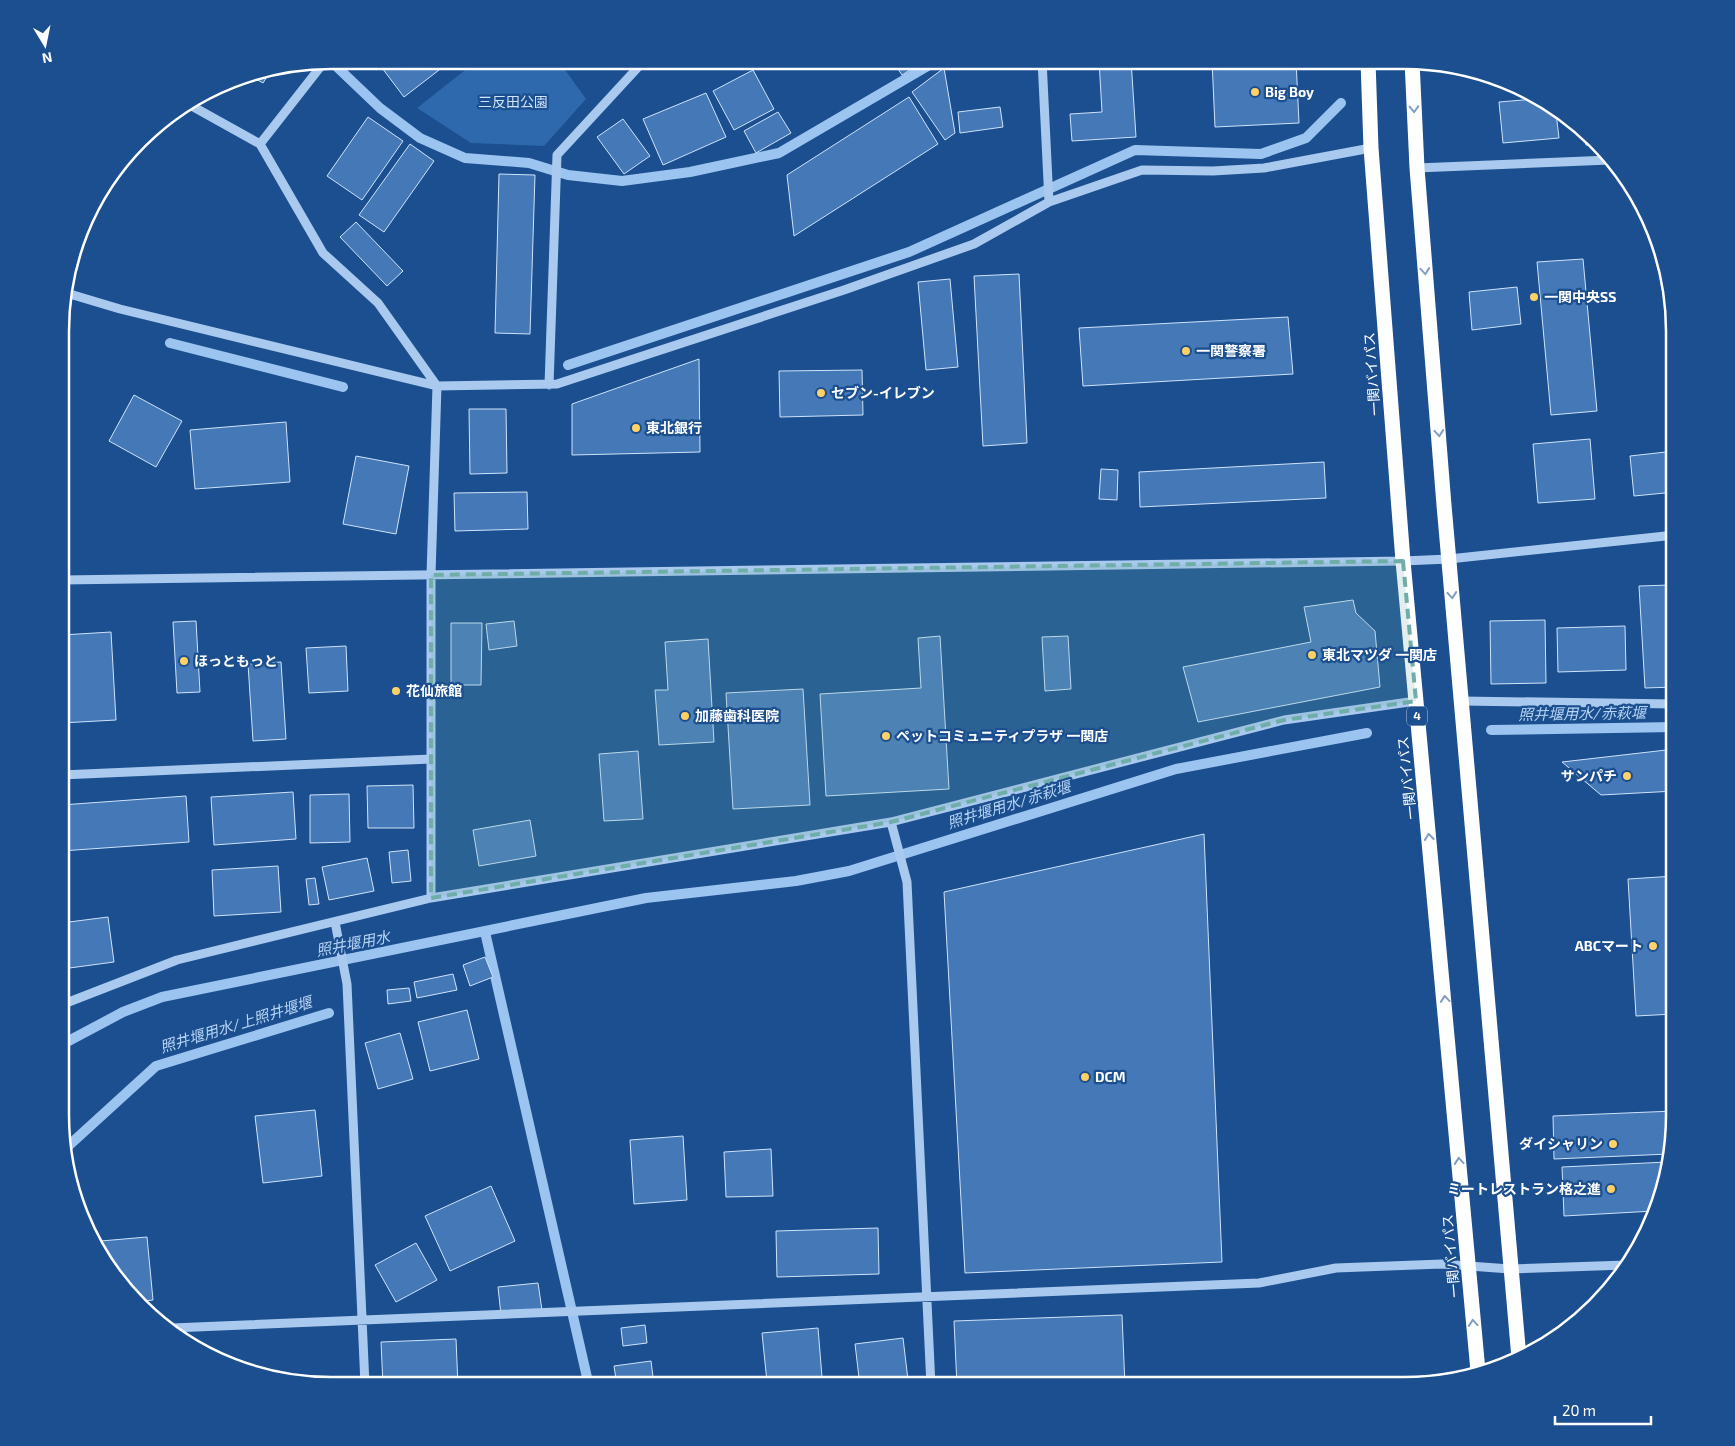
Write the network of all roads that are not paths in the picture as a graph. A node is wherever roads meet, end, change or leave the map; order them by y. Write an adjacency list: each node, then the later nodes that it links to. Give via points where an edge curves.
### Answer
1 (318, 69): 7 (street)
2 (636, 69): 13 (street, via 557,155)
3 (1042, 69): 11 (street)
4 (1368, 69): 8 (highway, 一関バイパス / 4)
5 (1412, 69): 10 (highway, one-way to 10)
6 (194, 107): 7 (street)
7 (260, 144): 14 (street, via 323,253 378,303)
8 (1371, 148): 11 (street, via 1264,168 1142,170); 17 (highway, 一関バイパス / 4)
9 (1603, 160): 10 (street)
10 (1417, 168): 16 (highway, one-way to 16)
11 (1049, 202): 13 (street, via 974,244 807,302)
12 (71, 294): 14 (street)
13 (548, 385): 14 (street)
14 (437, 386): 18 (street)
15 (1666, 536): 16 (street)
16 (1449, 559): 17 (street); 21 (highway, one-way to 21)
17 (1403, 561): 18 (street); 20 (highway, 一関バイパス / 4)
18 (431, 575): 19 (street); 23 (street)
19 (69, 580)
20 (1416, 701): 25 (street, via 1284,720); 30 (highway, 一関バイパス / 4, one-way to 20)
21 (1462, 701): 22 (street); 31 (highway)
22 (1666, 704)
23 (431, 759): 24 (street); 26 (street)
24 (69, 776)
25 (891, 822): 26 (street); 32 (street, via 907,882)
26 (431, 898): 27 (street)
27 (335, 922): 28 (street, via 177,960); 33 (street, via 347,984)
28 (69, 1002)
29 (1619, 1265): 31 (street)
30 (1468, 1266): 31 (street); 32 (street, via 1336,1268 1260,1283); 36 (highway, 一関バイパス / 4, one-way to 30)
31 (1510, 1269): 35 (highway)
32 (929, 1296): 33 (street); 38 (street)
33 (362, 1319): 34 (street); 37 (street)
34 (178, 1328)
35 (1517, 1351)
36 (1478, 1366)
37 (365, 1377)
38 (931, 1377)

